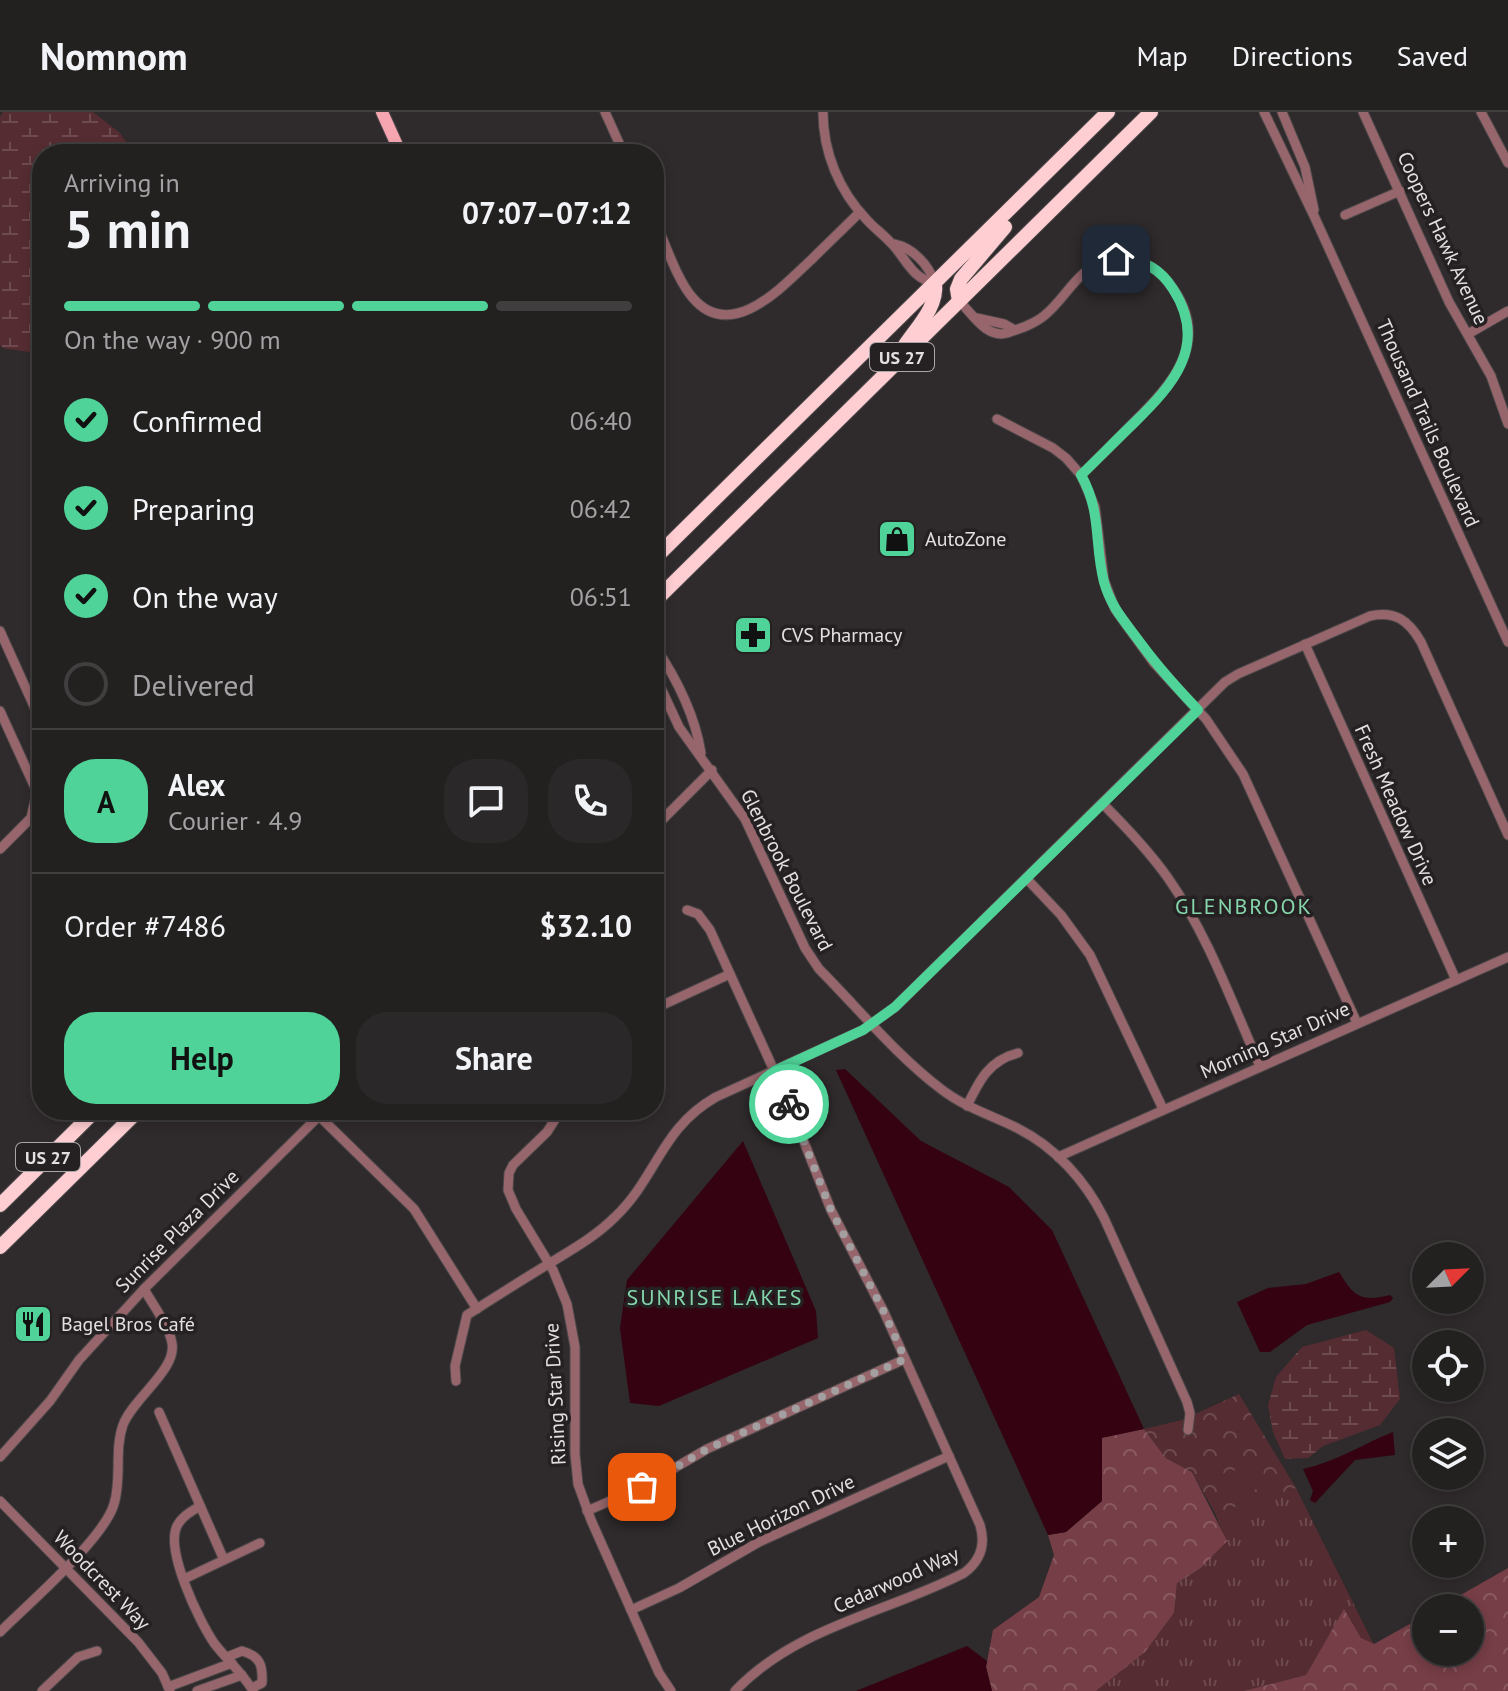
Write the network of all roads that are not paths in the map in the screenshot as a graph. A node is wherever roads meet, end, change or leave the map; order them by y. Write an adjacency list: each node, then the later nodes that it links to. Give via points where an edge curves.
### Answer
1 (382, 112): 10 (main road)
2 (605, 112): 11 (street)
3 (823, 112): 14 (street, via 831,163)
4 (1151, 112): 19 (highway, US 27)
5 (1264, 112): 16 (street, Thousand Trails Boulevard)
6 (1282, 112): 16 (street, Thousand Trails Boulevard, via 1305,167)
7 (1363, 112): 13 (street, Coopers Hawk Avenue)
8 (1481, 112): 12 (street)
9 (1107, 113): 18 (highway, US 27); 19 (highway, via 1094,139 989,243 959,284)
10 (396, 144)
11 (619, 144)
12 (1508, 163)
13 (1400, 191): 15 (street); 21 (street, Coopers Hawk Avenue)
14 (860, 212): 17 (street, via 770,299 731,313 704,307 689,294); 18 (street, via 917,275)
15 (1345, 215)
16 (1315, 218): 33 (street, Thousand Trails Boulevard)
17 (664, 240)
18 (935, 283): 22 (highway, via 932,305); 26 (highway, US 27)
19 (959, 301): 22 (highway, US 27); 25 (street, via 986,331 1003,334 1034,323 1088,269 1116,259 1153,267 1166,279 1187,327 1177,374)
20 (1508, 311): 21 (street)
21 (1468, 334): 24 (street, Coopers Hawk Avenue)
22 (890, 369): 29 (highway, US 27)
23 (997, 419): 25 (street, via 1053,448)
24 (1508, 424)
25 (1081, 475): 38 (street, via 1096,514 1105,586 1115,609 1154,663)
26 (676, 537): 27 (highway); 28 (highway, US 27)
27 (664, 543)
28 (664, 549)
29 (664, 592)
30 (1396, 603): 31 (street)
31 (1393, 615): 34 (street, via 1370,616); 46 (street, via 1409,624 1421,642)
32 (0, 631): 37 (street)
33 (1508, 642)
34 (1305, 644): 38 (street, via 1233,676); 52 (street, Fresh Meadow Drive)
35 (664, 661): 40 (street, via 693,720)
36 (664, 695): 40 (street, Glenbrook Boulevard, via 679,727)
37 (32, 702)
38 (1198, 710): 43 (street); 54 (street, via 1250,786)
39 (0, 711): 42 (street)
40 (702, 756): 41 (street, Glenbrook Boulevard)
41 (712, 770): 45 (street); 55 (street, Glenbrook Boulevard, via 745,819 810,955)
42 (32, 781)
43 (1103, 804): 48 (street); 57 (street, via 1182,900)
44 (32, 814): 47 (street)
45 (664, 818)
46 (1508, 835)
47 (0, 849)
48 (1026, 878): 55 (street); 60 (street, via 1090,955)
49 (687, 910): 51 (street, via 707,924)
50 (1508, 957): 52 (street, Morning Star Drive)
51 (730, 974): 53 (street); 58 (street)
52 (1456, 980): 54 (street, Morning Star Drive)
53 (664, 1004)
54 (1357, 1023): 57 (street, Morning Star Drive)
55 (873, 1024): 58 (street); 59 (street, Glenbrook Boulevard, via 931,1082)
56 (1018, 1053): 59 (street, via 989,1067)
57 (1260, 1066): 60 (street, Morning Star Drive)
58 (774, 1071): 69 (street, via 689,1115 621,1212); 72 (street, via 826,1199)
59 (967, 1106): 66 (street, Glenbrook Boulevard, via 1025,1132)
60 (1163, 1109): 66 (street, Morning Star Drive)
61 (86, 1120): 67 (highway, US 27)
62 (129, 1120): 68 (highway, US 27)
63 (311, 1120): 70 (street, Sunrise Plaza Drive)
64 (327, 1120): 71 (street, via 414,1209)
65 (555, 1120): 69 (street, Rising Star Drive, via 518,1159 508,1182 511,1200)
66 (1058, 1157): 75 (street, Glenbrook Boulevard, via 1104,1218 1187,1402)
67 (0, 1205)
68 (0, 1247)
69 (549, 1263): 71 (street); 80 (street, Rising Star Drive, via 572,1325 575,1463)
70 (144, 1289): 77 (street, Sunrise Plaza Drive); 83 (street, via 172,1342 170,1365 123,1423 114,1505 102,1529)
71 (477, 1309): 73 (street, via 467,1315)
72 (905, 1359): 76 (street); 80 (street, via 707,1449)
73 (456, 1381)
74 (159, 1412): 79 (street)
75 (1188, 1430)
76 (949, 1456): 85 (street, Blue Horizon Drive, via 759,1542); 95 (street, Cedarwood Way, via 982,1531 982,1549 974,1565 796,1644)
77 (0, 1457)
78 (0, 1501): 83 (street, Woodcrest Way)
79 (200, 1506): 82 (street); 84 (street, via 176,1527 174,1543)
80 (587, 1511): 85 (street, Rising Star Drive)
81 (260, 1543): 82 (street)
82 (224, 1560): 84 (street)
83 (65, 1568): 86 (street); 90 (street, Woodcrest Way, via 138,1642)
84 (184, 1579): 88 (street, via 208,1632)
85 (631, 1610): 94 (street, Rising Star Drive)
86 (0, 1632)
87 (97, 1651): 92 (street, via 78,1657)
88 (230, 1660): 89 (street); 90 (street); 91 (street, via 242,1651 262,1664 262,1683)
89 (242, 1675): 91 (street); 93 (street)
90 (169, 1689)
91 (253, 1690)
92 (42, 1691)
93 (197, 1691)
94 (671, 1691)
95 (735, 1691)

